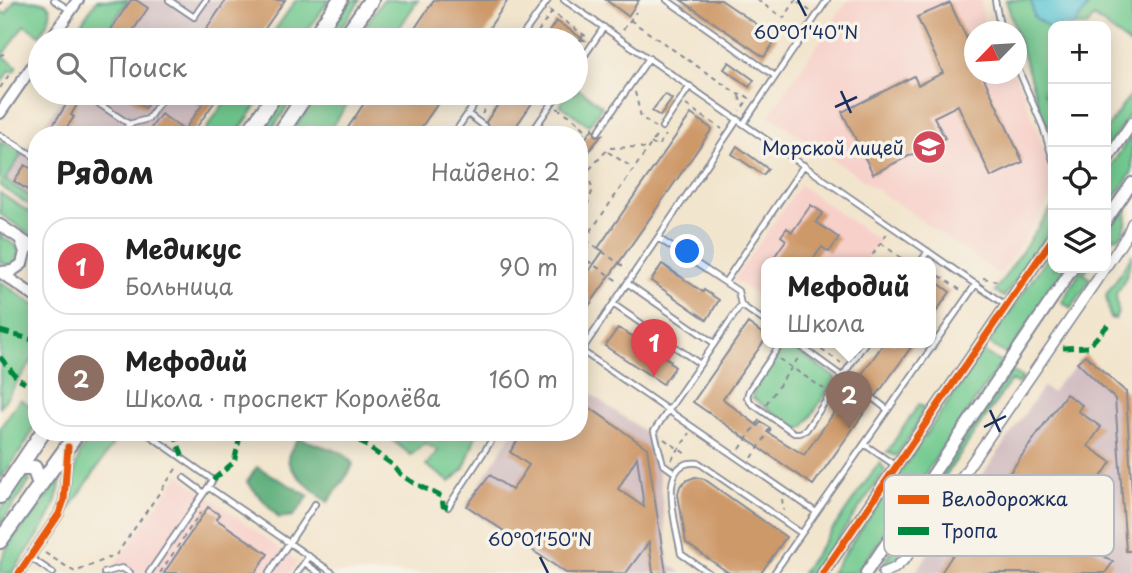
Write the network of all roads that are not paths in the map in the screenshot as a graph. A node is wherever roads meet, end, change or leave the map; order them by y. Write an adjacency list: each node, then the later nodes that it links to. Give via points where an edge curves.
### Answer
1 (54, 0): 12 (lane)
2 (78, 0): 12 (street)
3 (169, 0): 4 (lane, via 194,17)
4 (206, 0)
5 (340, 0): 16 (main road)
6 (371, 0): 17 (main road)
7 (548, 0): 18 (lane)
8 (564, 0): 14 (lane)
9 (667, 0): 22 (lane)
10 (827, 0): 22 (lane)
11 (995, 0): 13 (lane)
12 (70, 10): 15 (street)
13 (999, 21)
14 (604, 27): 19 (lane); 20 (lane)
15 (58, 28)
16 (320, 28)
17 (351, 28)
18 (527, 28)
19 (588, 50)
20 (649, 58): 24 (lane); 42 (lane)
21 (28, 74): 31 (street)
22 (775, 76): 33 (lane)
23 (1025, 84): 44 (lane)
24 (690, 86): 33 (lane); 41 (lane)
25 (101, 105): 35 (lane)
26 (158, 105): 35 (lane, via 148,119)
27 (268, 105): 36 (main road)
28 (300, 105): 37 (main road)
29 (474, 105): 32 (lane)
30 (550, 105): 40 (lane)
31 (0, 112)
32 (468, 114): 38 (lane); 39 (lane)
33 (741, 121): 47 (lane); 52 (lane)
34 (1132, 123): 46 (street)
35 (129, 124)
36 (253, 126)
37 (287, 126)
38 (459, 126)
39 (484, 126)
40 (536, 126)
41 (662, 127)
42 (598, 132)
43 (0, 135): 45 (lane)
44 (1049, 147)
45 (28, 152)
46 (1111, 154)
47 (804, 164): 56 (lane); 62 (lane)
48 (1132, 183): 49 (street)
49 (1111, 214)
50 (1132, 223): 58 (street)
51 (0, 225): 53 (street)
52 (658, 237): 62 (lane); 64 (lane)
53 (20, 238): 54 (street); 59 (street, via 22,264)
54 (28, 244)
55 (1048, 245): 68 (street)
56 (928, 251): 57 (lane); 63 (lane)
57 (924, 257)
58 (1111, 258)
59 (0, 272): 65 (street)
60 (1070, 273): 94 (street)
61 (1101, 273): 95 (street)
62 (725, 282): 67 (lane, via 738,291)
63 (976, 284): 68 (lane); 71 (lane)
64 (626, 285): 66 (lane); 72 (lane)
65 (28, 292)
66 (613, 304): 70 (lane); 78 (lane)
67 (741, 305): 69 (lane); 72 (lane)
68 (1007, 306): 90 (street)
69 (761, 319)
70 (588, 339)
71 (936, 342)
72 (714, 343): 78 (lane)
73 (778, 348): 79 (lane, via 747,397 794,433 806,430)
74 (804, 348): 79 (lane)
75 (862, 348): 79 (lane)
76 (932, 348): 83 (lane)
77 (588, 355): 82 (lane)
78 (700, 364): 82 (lane)
79 (842, 376): 80 (lane)
80 (854, 385)
81 (874, 399): 83 (lane)
82 (668, 409): 92 (lane, via 653,431 663,464); 104 (lane)
83 (888, 410): 88 (lane)
84 (37, 441): 91 (main road)
85 (72, 441): 89 (main road)
86 (158, 441): 99 (lane, via 213,480)
87 (491, 441): 103 (lane)
88 (864, 444): 90 (lane); 104 (lane)
89 (68, 447): 97 (main road); 111 (street, via 64,500)
90 (896, 466): 93 (street)
91 (19, 468): 97 (main road, via 34,468); 101 (main road)
92 (674, 472): 105 (lane, via 688,462 699,463); 122 (lane, via 671,487 681,554)
93 (890, 475)
94 (933, 475)
95 (963, 475)
96 (184, 478): 100 (lane)
97 (40, 484): 106 (main road)
98 (884, 484): 124 (street)
99 (208, 487): 100 (lane); 107 (lane)
100 (204, 493): 117 (lane)
101 (0, 496)
102 (315, 504): 107 (lane)
103 (448, 506)
104 (816, 512): 105 (lane)
105 (801, 533): 123 (lane)
106 (0, 541)
107 (289, 542): 109 (lane); 118 (lane)
108 (884, 546): 125 (street)
109 (309, 556): 112 (lane); 121 (lane)
110 (907, 556): 126 (street)
111 (30, 558): 113 (street); 114 (lane)
112 (305, 563): 119 (lane); 120 (lane)
113 (19, 573)
114 (53, 573)
115 (104, 573): 116 (lane, via 122,568)
116 (130, 573)
117 (149, 573)
118 (269, 573)
119 (298, 573)
120 (319, 573)
121 (333, 573)
122 (709, 573)
123 (774, 573)
124 (823, 573)
125 (866, 573)
126 (884, 573)

